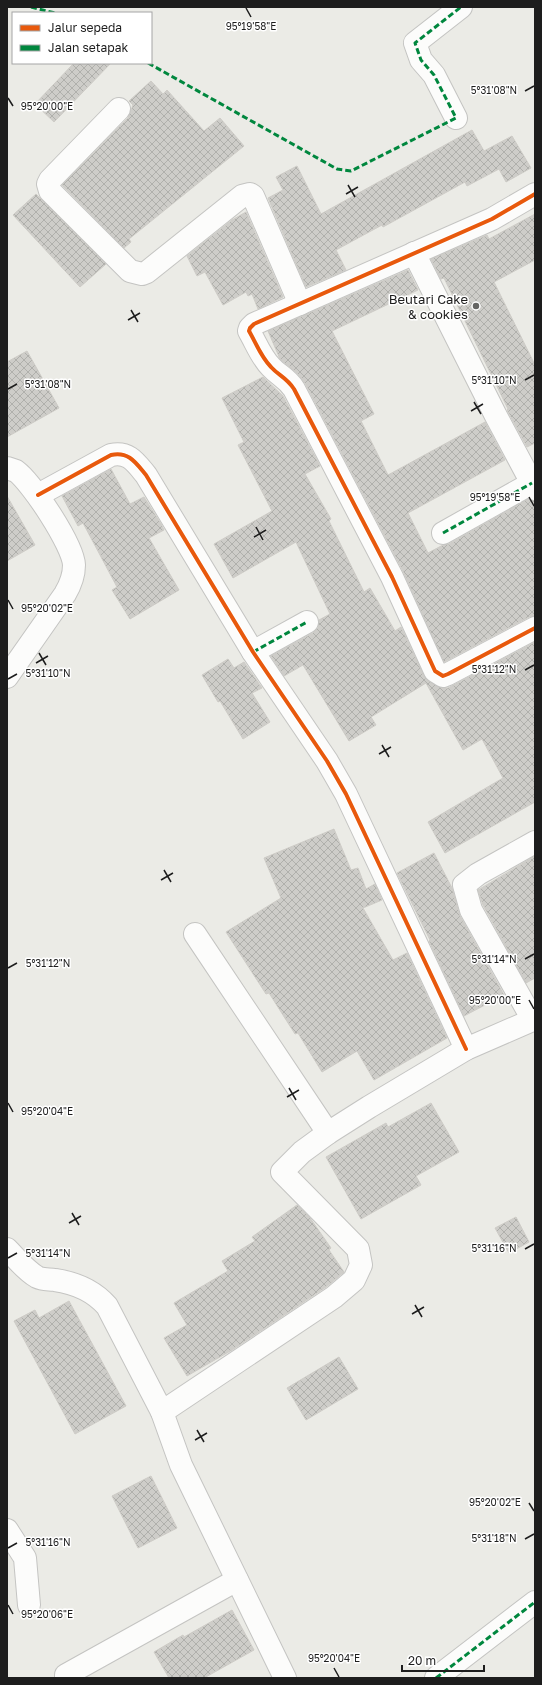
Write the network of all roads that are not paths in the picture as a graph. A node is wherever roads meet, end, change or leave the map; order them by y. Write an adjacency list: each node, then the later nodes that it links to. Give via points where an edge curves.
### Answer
1 (461, 7): 3 (street, via 415,42 421,60 434,75)
2 (119, 109): 6 (street, via 50,180 50,191 130,271 142,274 242,196 250,194)
3 (456, 118)
4 (535, 194): 5 (street, via 492,219)
5 (414, 253): 6 (street); 8 (street)
6 (300, 304): 12 (street, via 254,324 249,331 272,369 289,381 294,389 392,578 434,671 443,676 448,674)
7 (7, 468): 9 (street, via 15,471)
8 (533, 486): 10 (street)
9 (38, 495): 13 (street, via 111,455 124,454 131,458 146,475); 14 (street, via 63,536 74,563 72,581)
10 (443, 533)
11 (307, 622): 13 (street)
12 (535, 628)
13 (253, 652): 18 (street, via 327,761 346,794)
14 (7, 677)
15 (535, 842): 17 (street, via 478,874 464,886 471,910)
16 (195, 934): 19 (street)
17 (534, 1019): 18 (street)
18 (466, 1049): 19 (street)
19 (328, 1133): 21 (street, via 302,1152 282,1172 358,1249 361,1265 354,1280 334,1297)
20 (7, 1249): 21 (street, via 37,1277 80,1285 99,1297 107,1306)
21 (162, 1412): 23 (street, via 181,1465)
22 (7, 1530): 25 (street, via 25,1558)
23 (237, 1580): 26 (street, via 66,1675); 27 (street)
24 (535, 1602): 28 (street)
25 (29, 1605)
26 (66, 1678)
27 (286, 1678)
28 (436, 1678)

